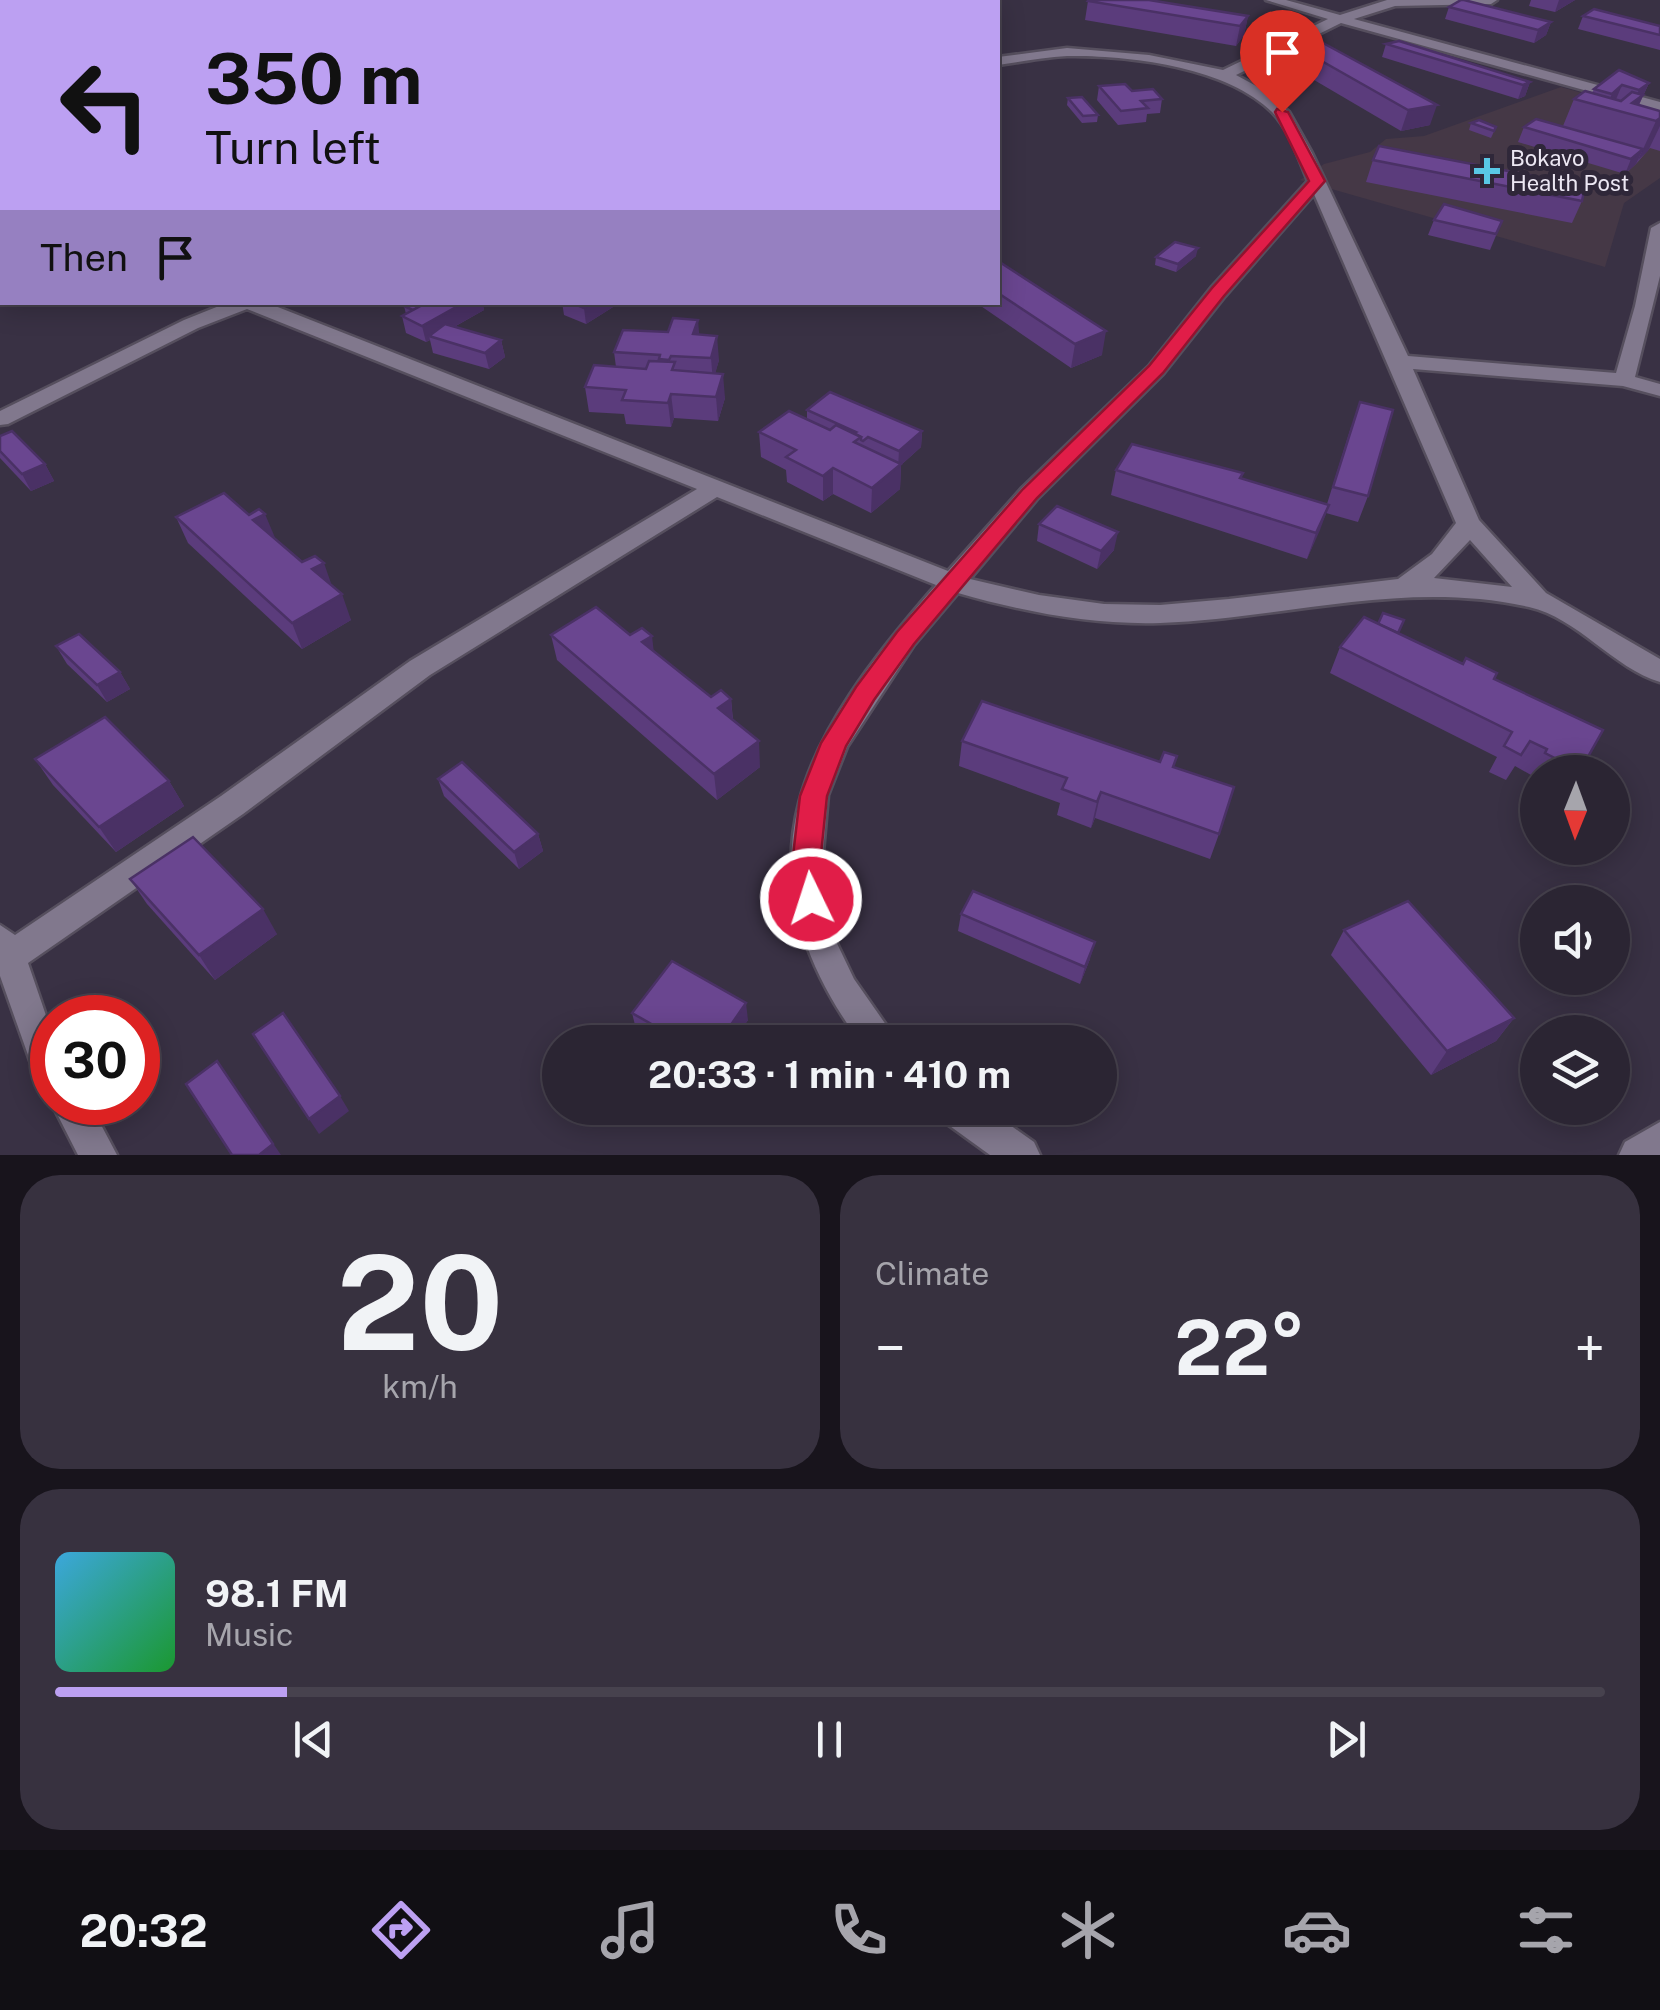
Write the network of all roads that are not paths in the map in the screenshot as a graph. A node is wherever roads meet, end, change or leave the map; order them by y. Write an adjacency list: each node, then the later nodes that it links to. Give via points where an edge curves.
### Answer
1 (1272, 0): 3 (street)
2 (1491, 0): 3 (street, via 1394,2)
3 (1339, 19): 5 (street); 6 (street)
4 (1000, 61): 5 (street, via 1090,52)
5 (1225, 75): 7 (street, via 1282,112)
6 (1660, 107)
7 (1317, 181): 11 (street); 17 (street, via 1156,370 1030,494)
8 (1660, 228): 12 (street)
9 (239, 305): 14 (street)
10 (255, 305): 15 (street)
11 (1400, 362): 12 (street); 16 (street)
12 (1624, 380): 13 (street)
13 (1660, 390)
14 (0, 418)
15 (714, 488): 17 (street); 21 (street, via 420,668 232,804)
16 (1468, 523): 18 (street, via 1436,568); 19 (street)
17 (954, 583): 18 (street, via 1048,607 1130,614); 23 (street, via 865,694 834,743 813,796 806,864 816,933 842,990)
18 (1403, 587): 19 (street)
19 (1537, 599): 20 (street)
20 (1660, 672)
21 (5, 948): 22 (street)
22 (30, 1020)
23 (868, 1025)
24 (82, 1125): 27 (street)
25 (980, 1125): 28 (street)
26 (1660, 1141): 29 (street)
27 (98, 1155)
28 (1021, 1155)
29 (1638, 1155)

